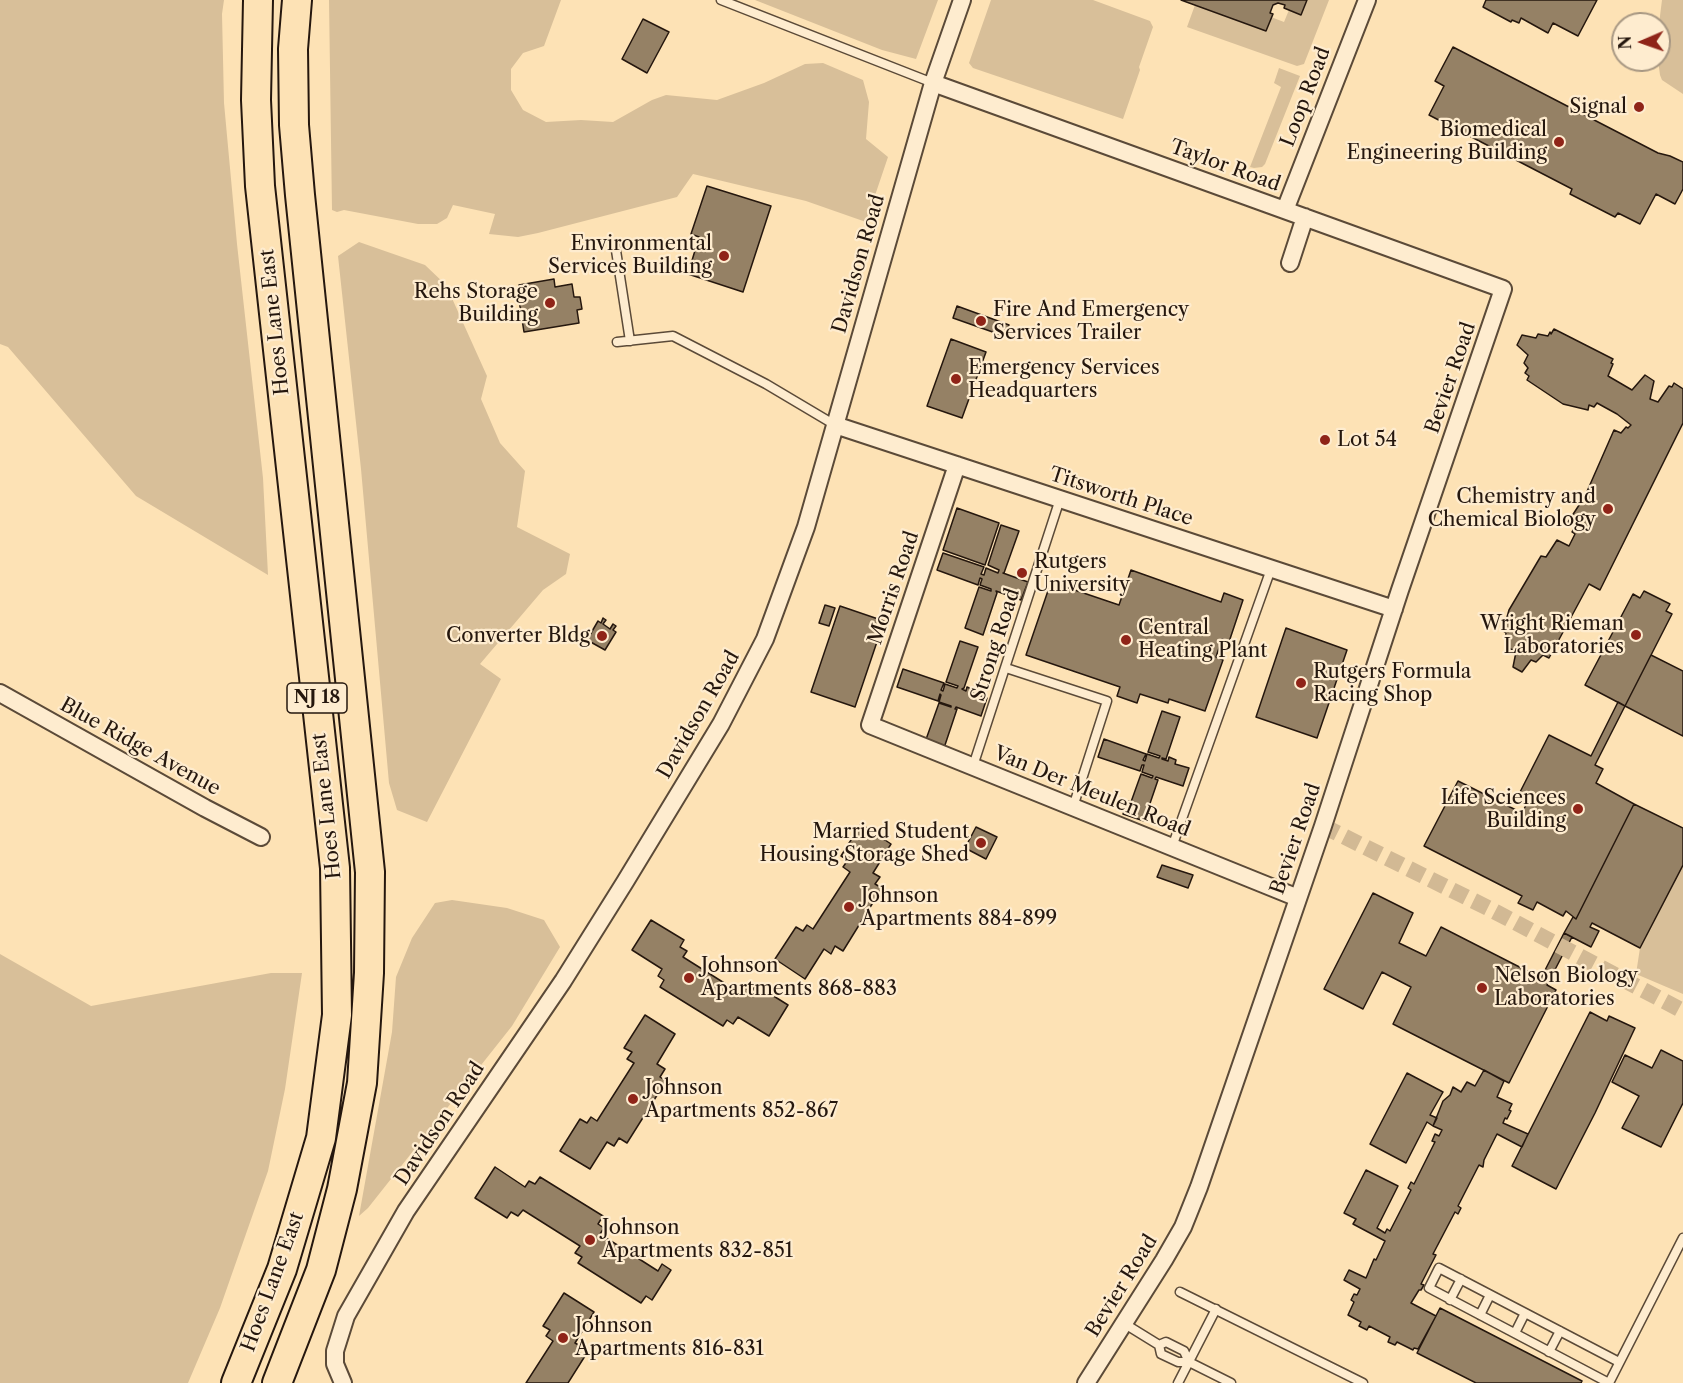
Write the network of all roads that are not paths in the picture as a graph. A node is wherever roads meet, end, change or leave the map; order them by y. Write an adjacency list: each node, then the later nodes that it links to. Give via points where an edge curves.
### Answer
1 (258, 0): 41 (highway, Hoes Lane East / NJ 18, via 256,100 260,186 335,868 337,1015 321,1138 282,1269)
2 (297, 0): 42 (highway, Hoes Lane East / NJ 18, via 293,49 295,137 370,872 370,917 362,1083 342,1189 321,1270)
3 (721, 0): 6 (lane)
4 (962, 0): 6 (street, Davidson Road)
5 (1367, 0): 7 (street, Loop Road)
6 (933, 83): 7 (street, Taylor Road); 14 (street, Davidson Road)
7 (1284, 210): 8 (street, Taylor Road)
8 (1305, 217): 10 (street); 11 (street, Taylor Road)
9 (615, 244): 12 (lane)
10 (1290, 263)
11 (1503, 289): 18 (street, Bevier Road)
12 (630, 341): 13 (lane); 14 (lane, via 673,336)
13 (617, 342)
14 (835, 425): 15 (street, Titsworth Place); 43 (street, Davidson Road, via 806,527 765,639 721,724 625,882 563,981 406,1211 346,1316 335,1351 335,1364)
15 (957, 465): 16 (street, Titsworth Place); 21 (street, Morris Road)
16 (1060, 500): 17 (street, Titsworth Place); 19 (lane, Strong Road)
17 (1271, 569): 18 (street, Titsworth Place); 25 (lane)
18 (1394, 609): 26 (street, Bevier Road)
19 (1006, 668): 22 (lane, Strong Road); 23 (lane, via 1107,701)
20 (0, 693): 24 (street, Blue Ridge Avenue)
21 (870, 724): 22 (street, Van Der Meulen Road)
22 (973, 766): 23 (street, Van Der Meulen Road)
23 (1072, 807): 25 (street, Van Der Meulen Road)
24 (261, 837)
25 (1172, 847): 26 (street, Van Der Meulen Road)
26 (1298, 898): 35 (street, Bevier Road, via 1183,1227)
27 (1683, 1238): 40 (lane)
28 (1461, 1280): 30 (lane); 31 (lane); 31 (lane, via 1439,1268 1429,1288)
29 (1180, 1292): 32 (lane)
30 (1491, 1295): 33 (lane); 34 (lane)
31 (1450, 1300): 34 (lane)
32 (1216, 1310): 39 (lane); 47 (lane)
33 (1526, 1313): 36 (lane); 37 (lane)
34 (1480, 1315): 37 (lane)
35 (1125, 1324): 39 (lane, via 1159,1345 1166,1342 1184,1351); 44 (street, Bevier Road)
36 (1560, 1331): 38 (lane); 40 (lane)
37 (1515, 1333): 38 (lane)
38 (1549, 1352): 40 (lane, via 1609,1383)
39 (1189, 1362): 45 (lane); 46 (lane)
40 (1619, 1362)
41 (236, 1383)
42 (277, 1383)
43 (343, 1383)
44 (1086, 1383)
45 (1179, 1383)
46 (1231, 1383)
47 (1363, 1383)

